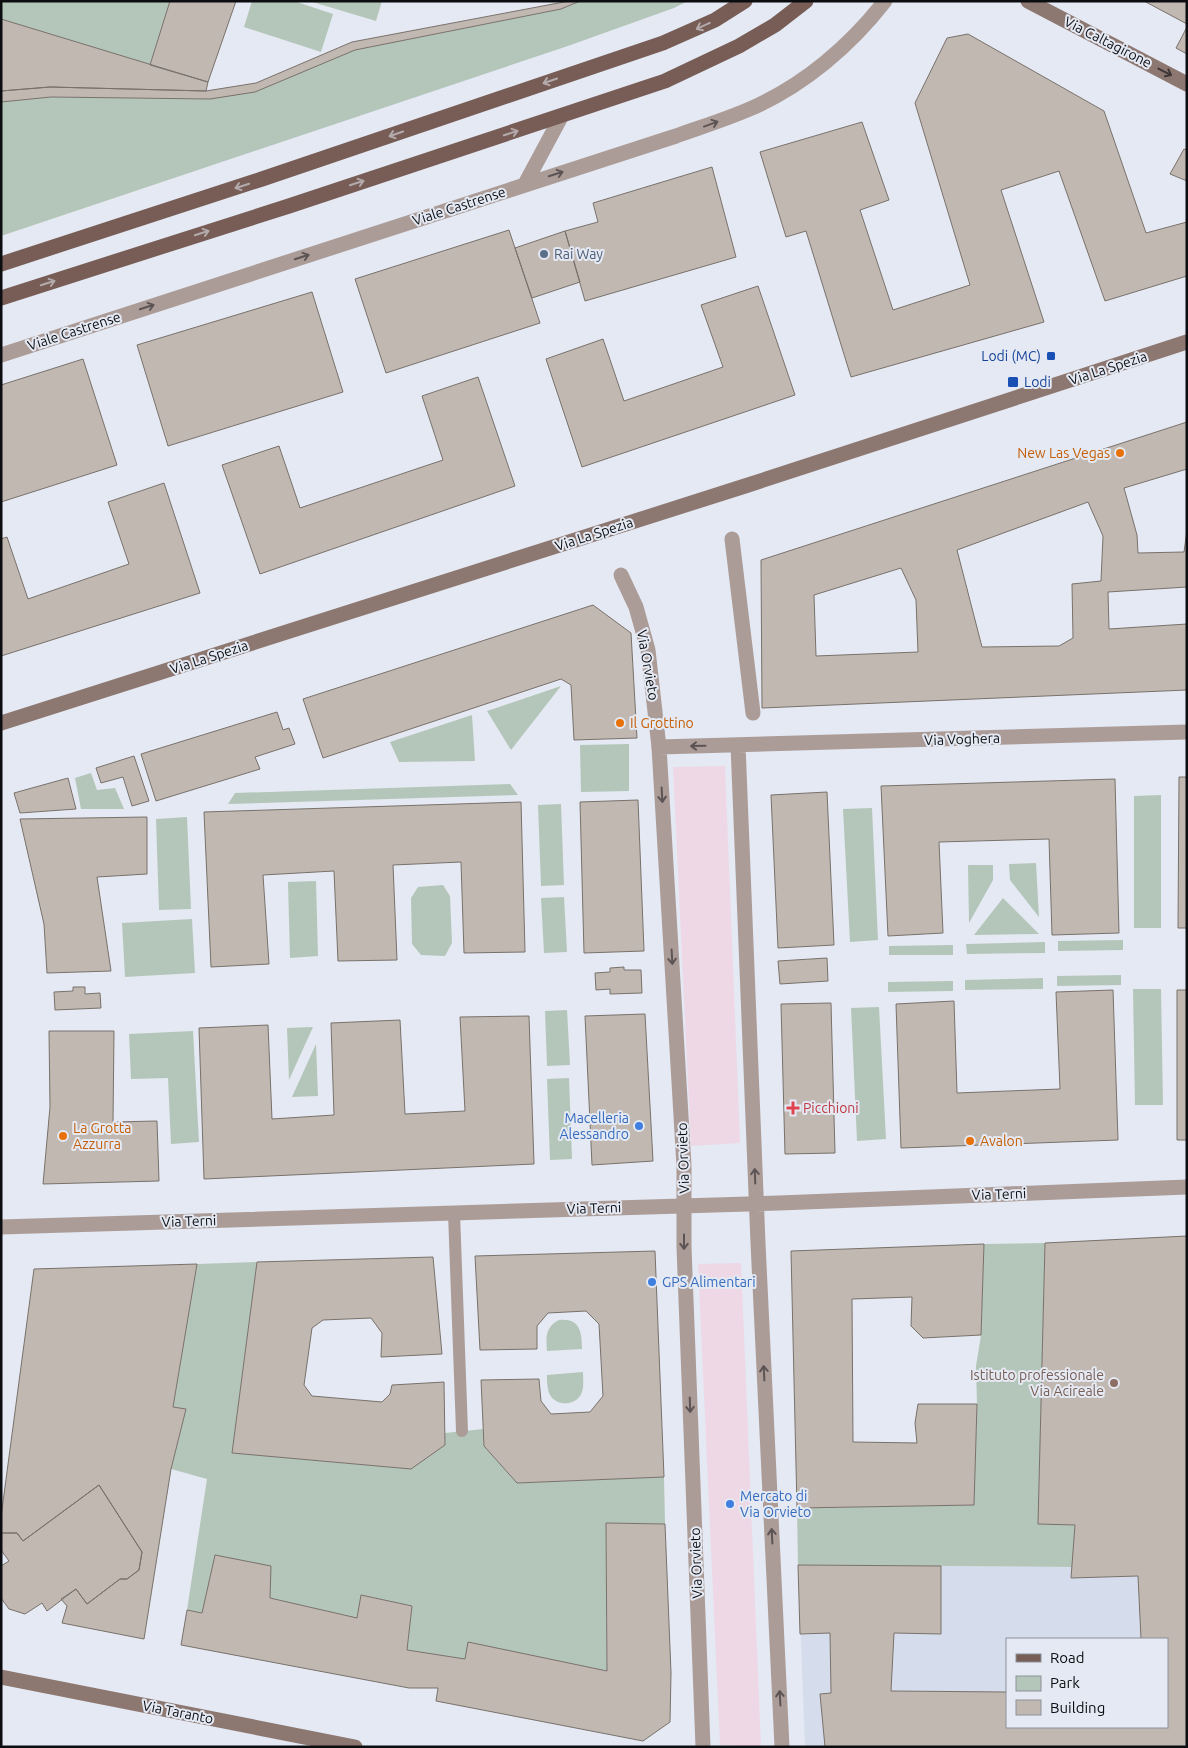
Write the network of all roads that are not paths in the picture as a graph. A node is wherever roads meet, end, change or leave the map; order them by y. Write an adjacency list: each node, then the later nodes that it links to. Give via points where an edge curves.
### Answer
1 (745, 1): 8 (main road, one-way to 8, via 715,20 663,43)
2 (806, 1): 6 (main road, via 775,25 715,59 665,81)
3 (885, 1): 7 (street, Viale Castrense, one-way to 3, via 752,108 799,82 858,33)
4 (1028, 1): 5 (main road, Via Caltagirone, one-way to 5)
5 (1187, 84)
6 (561, 116): 7 (street); 9 (main road, one-way to 6)
7 (525, 184): 11 (street, Viale Castrense, one-way to 7)
8 (1, 264)
9 (1, 298)
10 (1187, 342): 15 (main road, Via La Spezia)
11 (1, 355)
12 (732, 539): 14 (street)
13 (621, 575): 18 (street, Via Orvieto, via 636,607 648,650)
14 (753, 713)
15 (1, 724)
16 (1187, 732): 17 (street, Via Voghera)
17 (738, 746): 18 (street, Via Voghera, one-way to 18); 20 (street, one-way to 17)
18 (659, 747): 21 (street, Via Orvieto, one-way to 21, via 684,1156)
19 (1187, 1187): 20 (street, Via Terni)
20 (756, 1203): 21 (street, Via Terni); 29 (street, one-way to 20)
21 (684, 1205): 22 (street, Via Terni); 28 (street, Via Orvieto, one-way to 28)
22 (454, 1213): 23 (street, Via Terni); 24 (lane)
23 (1, 1227)
24 (462, 1431)
25 (1, 1677): 26 (main road, Via Taranto)
26 (298, 1741): 27 (main road, Via Taranto)
27 (355, 1747)
28 (703, 1747)
29 (782, 1747)

